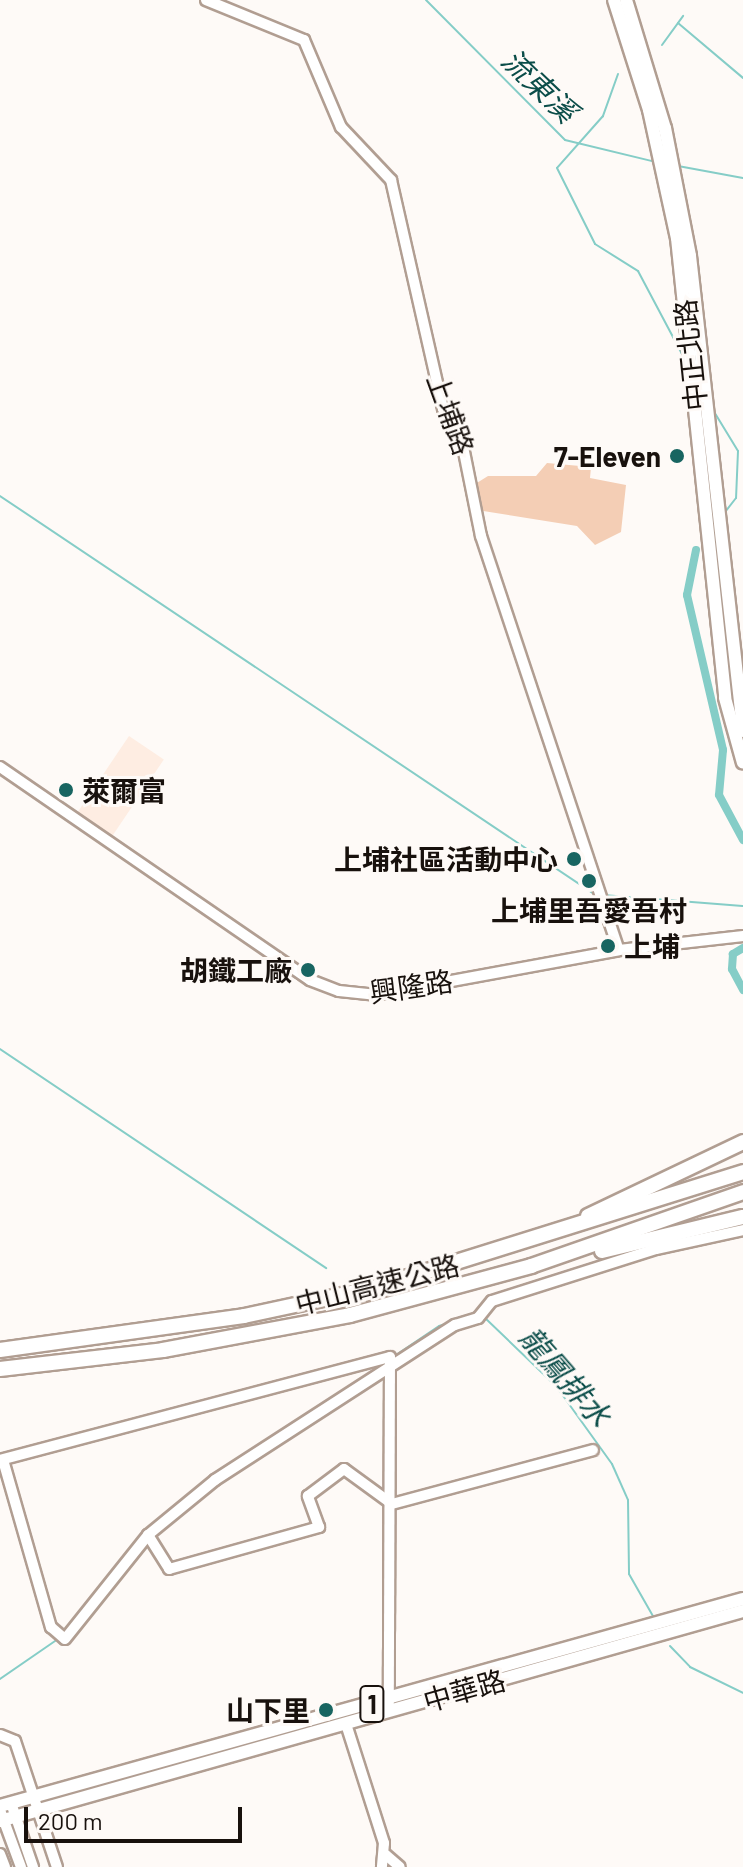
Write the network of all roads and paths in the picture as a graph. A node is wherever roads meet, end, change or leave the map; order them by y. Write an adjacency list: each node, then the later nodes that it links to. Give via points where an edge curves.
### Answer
1 (206, 0): 10 (street, 上埔路, via 304,40 341,127 391,180 443,409 459,427 481,536)
2 (614, 0): 4 (main road, 中正北路)
3 (626, 0): 4 (main road, 中正北路)
4 (664, 148): 5 (main road, 中正北路)
5 (671, 180): 6 (main road, 中正北路); 7 (main road, 中正北路, via 725,698)
6 (743, 731)
7 (743, 763)
8 (0, 767): 10 (street, 興隆路, via 310,980 339,991 375,995)
9 (743, 936): 10 (street, 興隆路)
10 (619, 950)
11 (743, 1133): 13 (highway)
12 (743, 1142): 13 (highway)
13 (706, 1161): 18 (highway)
14 (743, 1172): 18 (highway, 中山高速公路)
15 (743, 1192): 19 (highway, 中山高速公路)
16 (743, 1218): 19 (highway)
17 (743, 1230): 21 (street, via 656,1249 487,1307 478,1318)
18 (534, 1241): 20 (highway, 中山高速公路, via 244,1316)
19 (531, 1266): 22 (highway, 中山高速公路, via 255,1334)
20 (0, 1350)
21 (394, 1363): 24 (street, via 382,1354); 25 (street); 26 (street, via 260,1447)
22 (0, 1369)
23 (593, 1450): 25 (street)
24 (2, 1460): 26 (street, via 60,1637 115,1584)
25 (392, 1504): 26 (street, via 344,1469 308,1496 319,1527 169,1569); 29 (street)
26 (148, 1535)
27 (743, 1599): 29 (main road, 中華路 / 1)
28 (743, 1611): 29 (main road, 中華路 / 1)
29 (389, 1706): 30 (main road, 中華路 / 1)
30 (344, 1718): 32 (main road, 中華路 / 1); 33 (main road, 中華路 / 1); 36 (street)
31 (0, 1735): 32 (street, via 15,1741)
32 (37, 1796): 33 (street); 34 (main road, 中華路 / 1)
33 (42, 1809): 34 (main road, 中華路 / 1); 40 (street)
34 (5, 1813): 38 (street); 39 (street)
35 (0, 1854): 37 (street)
36 (386, 1855): 41 (street); 42 (street)
37 (5, 1867)
38 (21, 1867)
39 (33, 1867)
40 (57, 1867)
41 (382, 1867)
42 (400, 1867)

